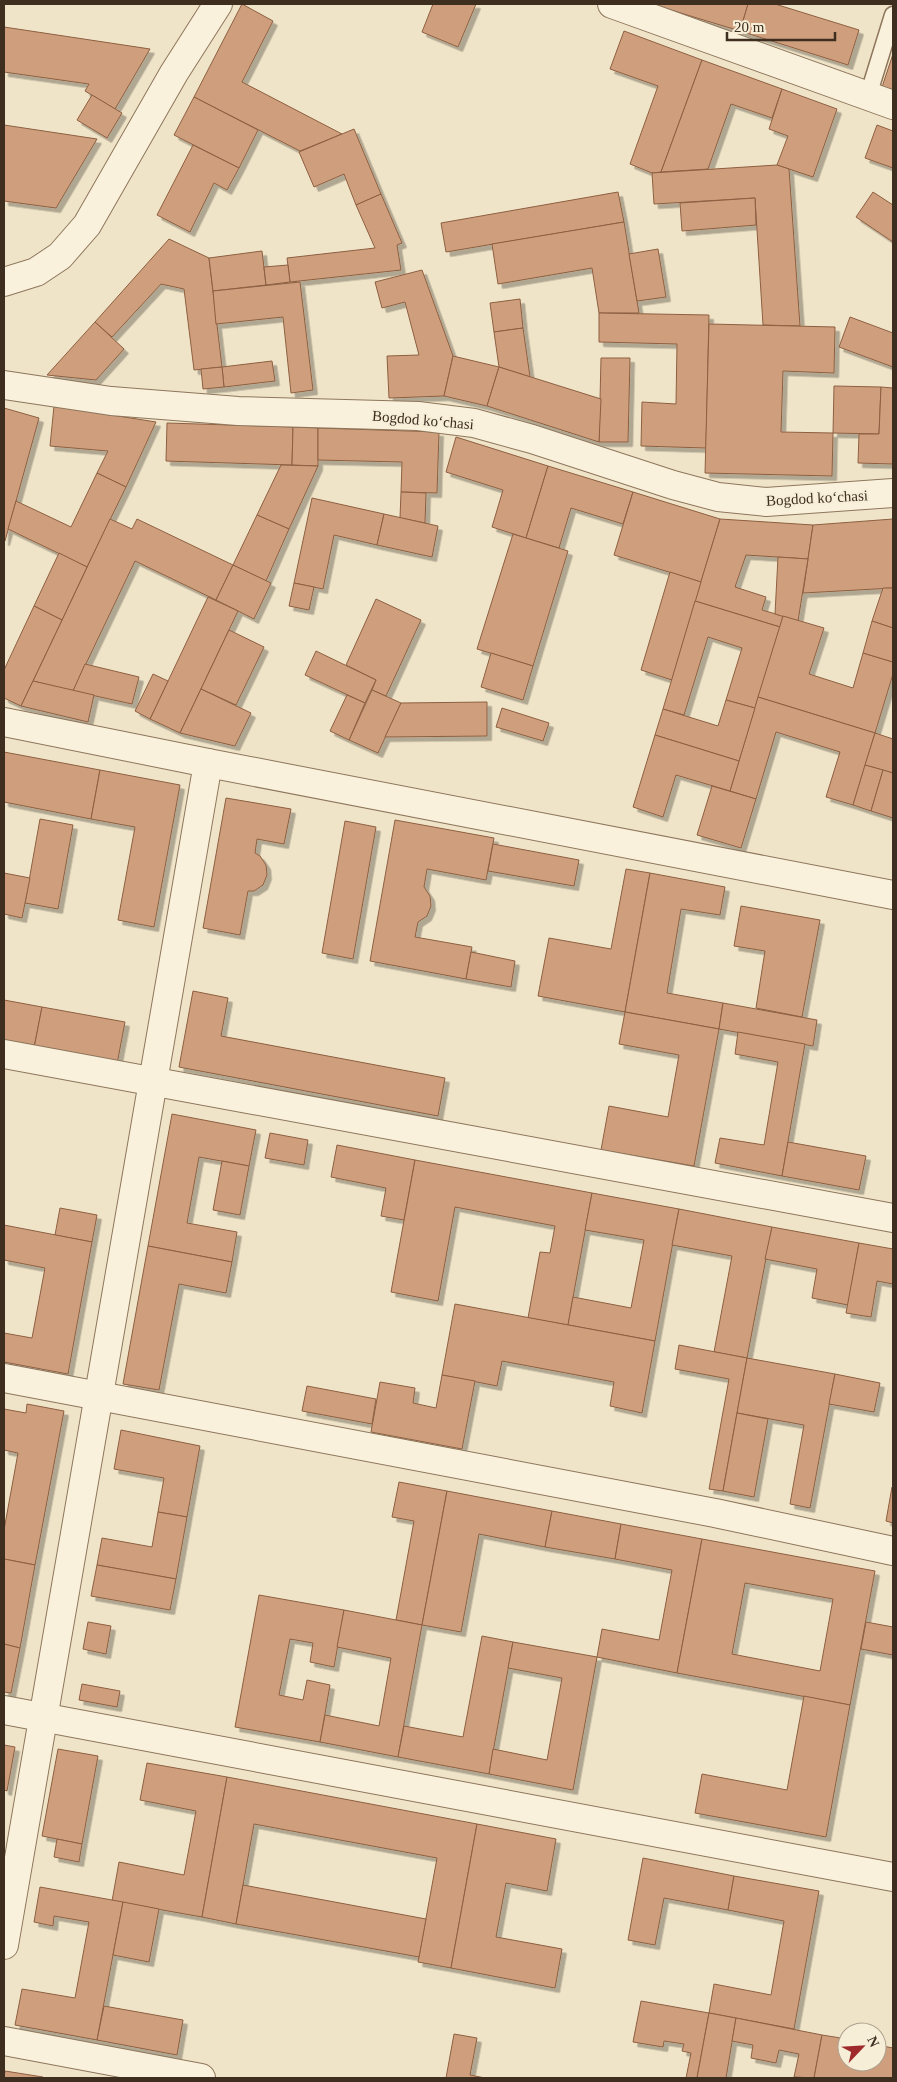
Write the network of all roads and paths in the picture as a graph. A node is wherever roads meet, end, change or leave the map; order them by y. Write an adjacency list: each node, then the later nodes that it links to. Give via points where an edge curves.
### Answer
1 (218, 4): 5 (street, via 174,73 87,225 60,256 36,272)
2 (617, 5): 4 (street)
3 (893, 14): 4 (lane)
4 (881, 100)
5 (4, 282)
6 (4, 385): 7 (street, Bogdod koʻchasi, via 111,401 238,412 418,416 474,423 673,486 718,497 766,502)
7 (893, 493)
8 (4, 722): 9 (street)
9 (208, 763): 10 (street); 12 (street)
10 (893, 895)
11 (4, 1054): 12 (street)
12 (153, 1083): 13 (street); 15 (street)
13 (893, 1218)
14 (4, 1378): 15 (street)
15 (99, 1395): 16 (street, via 715,1513); 18 (street)
16 (893, 1551)
17 (4, 1710): 18 (street)
18 (43, 1716): 19 (street); 20 (street)
19 (893, 1877)
20 (4, 1945)
21 (4, 2041): 22 (street)
22 (201, 2078)

